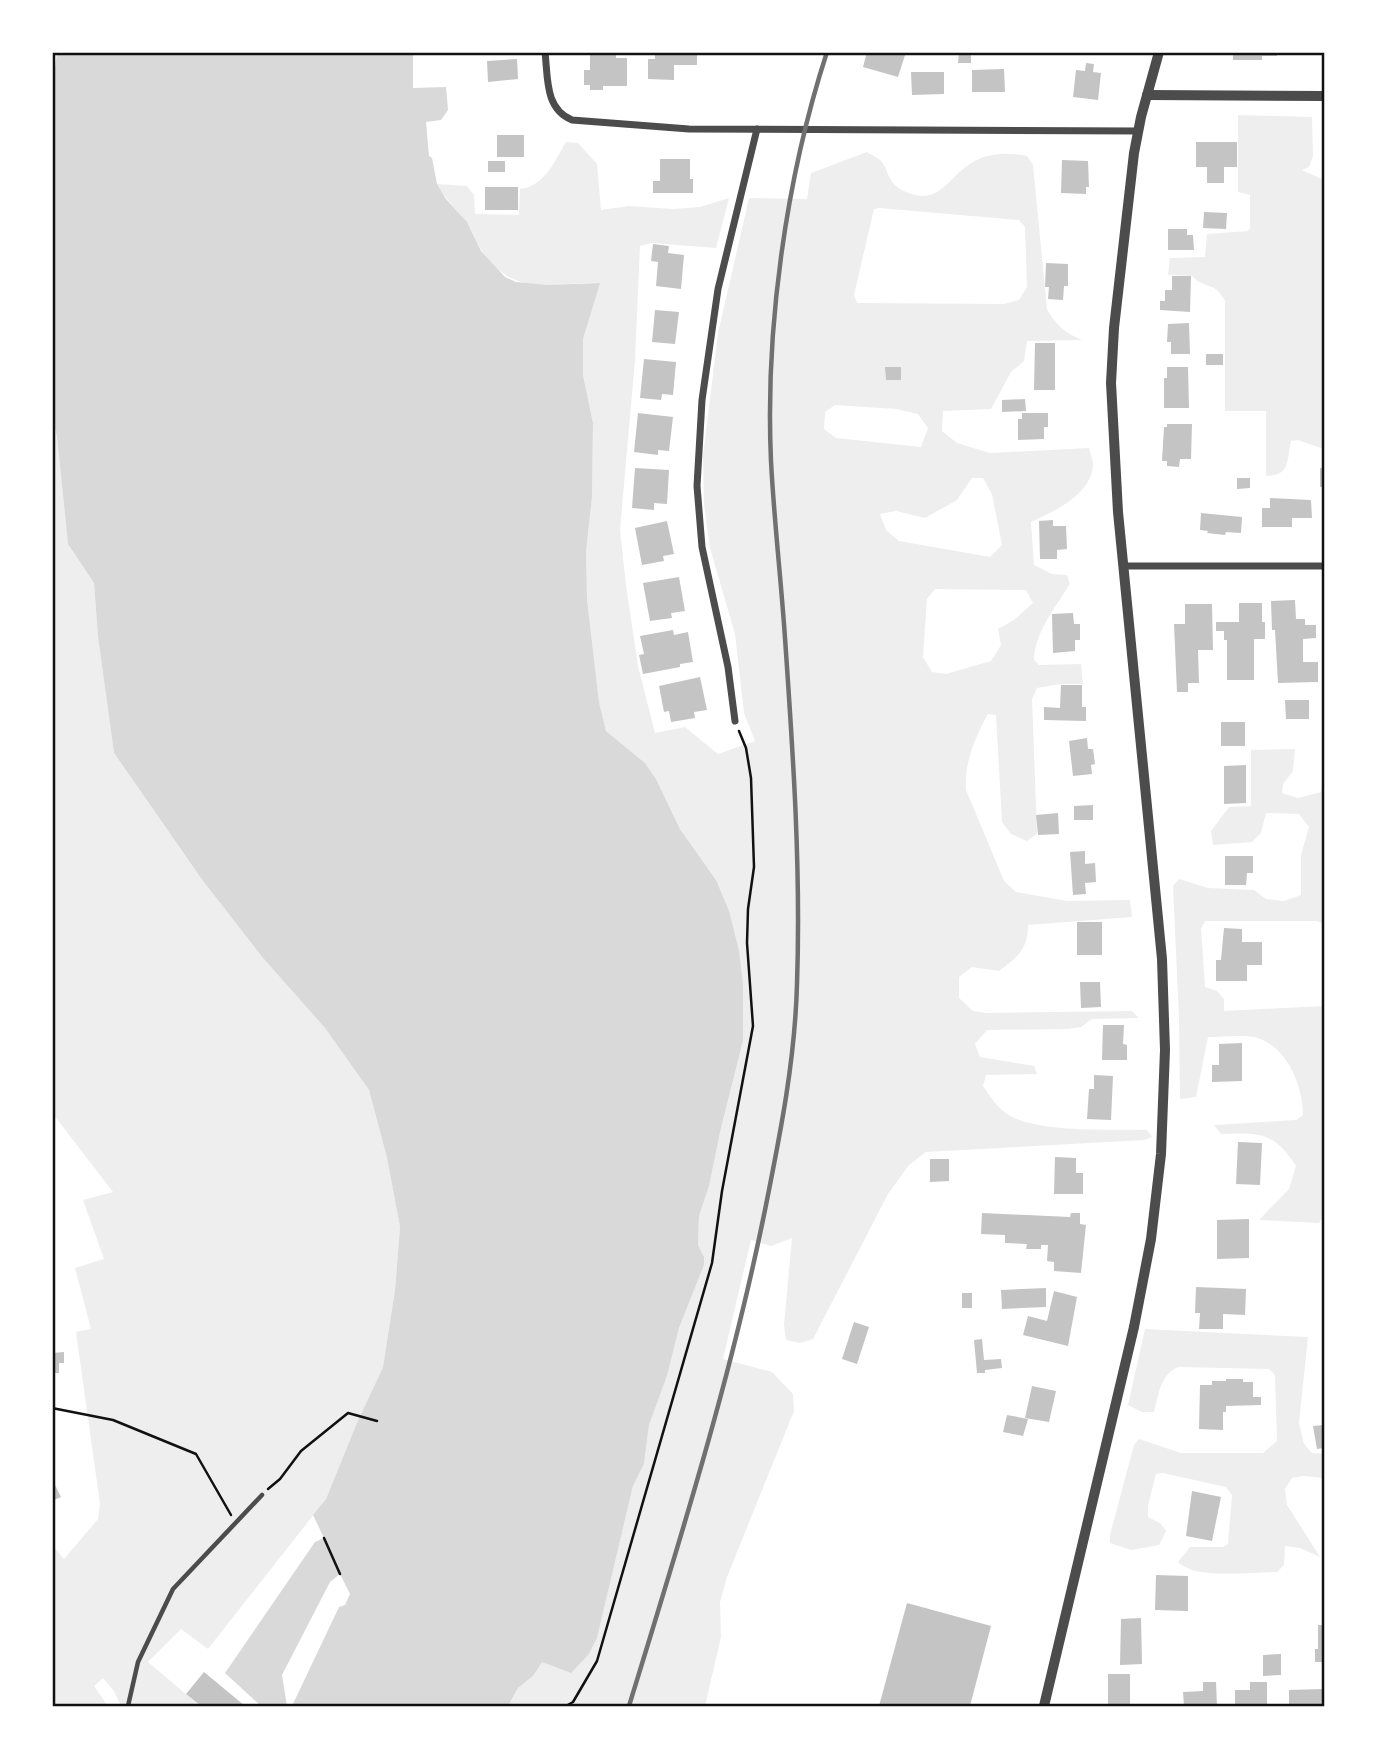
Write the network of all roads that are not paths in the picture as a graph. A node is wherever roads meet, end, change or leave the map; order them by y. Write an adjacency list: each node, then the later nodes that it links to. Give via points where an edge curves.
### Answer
1 (545, 52): 5 (street, via 550,96 561,116 688,129)
2 (1160, 52): 3 (street)
3 (1147, 95): 4 (street); 6 (street)
4 (1325, 96)
5 (757, 130): 6 (street); 9 (street, via 718,289 702,400 697,486 702,547)
6 (1138, 131): 7 (street, via 1111,383)
7 (1124, 566): 8 (street); 12 (street, via 1162,959 1165,1062 1161,1154 1137,1314)
8 (1325, 566)
9 (736, 721)
10 (262, 1495): 11 (lane, via 173,1589 138,1662)
11 (128, 1706)
12 (1044, 1706)

